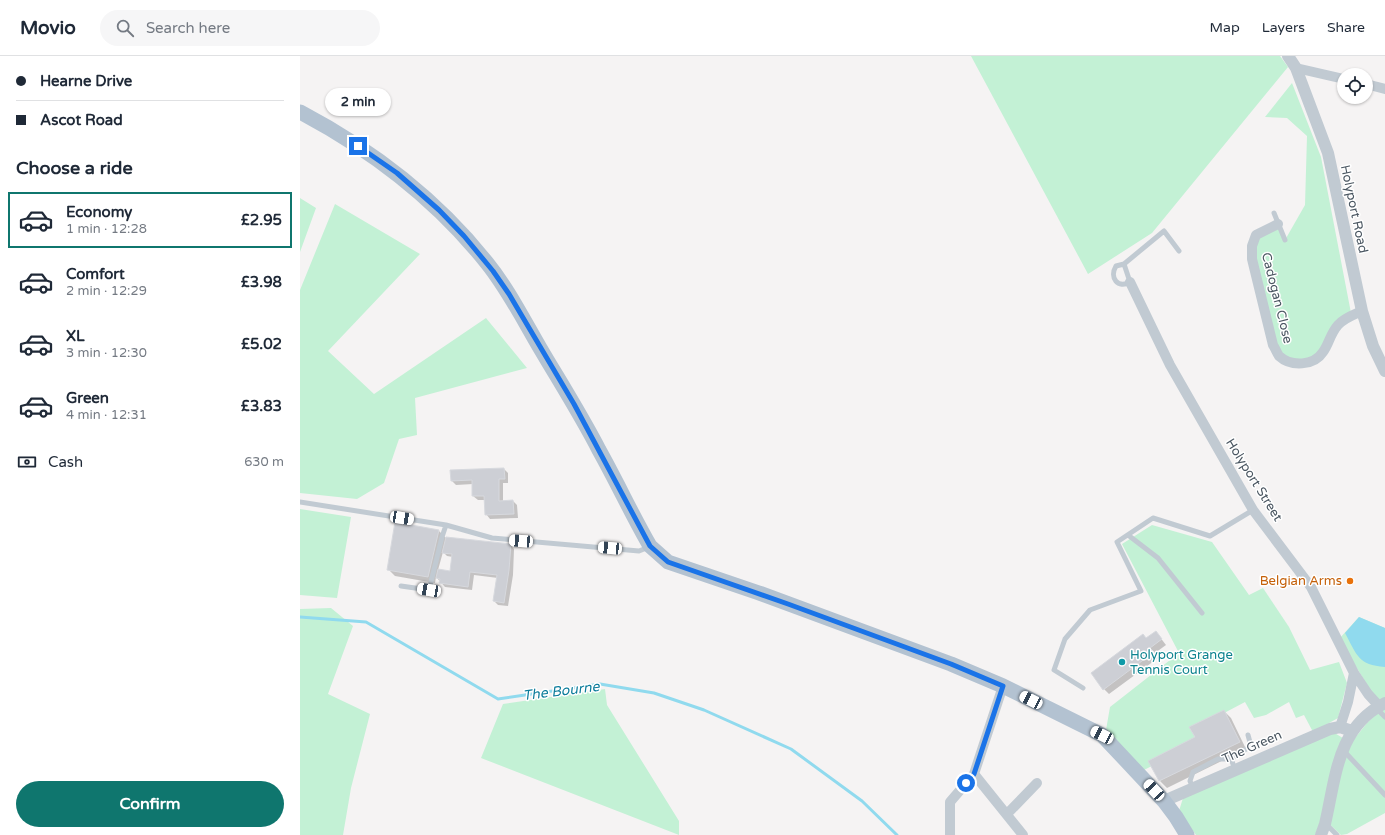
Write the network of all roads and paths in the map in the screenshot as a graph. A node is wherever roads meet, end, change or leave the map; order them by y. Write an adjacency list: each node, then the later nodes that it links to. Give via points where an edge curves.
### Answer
1 (1288, 56): 2 (street, Holyport Road)
2 (1296, 68): 3 (street); 13 (street, Holyport Road, via 1328,153)
3 (1337, 77)
4 (1373, 86): 5 (street)
5 (1385, 89)
6 (300, 112): 19 (main road, via 355,144 397,173 439,210 488,264 509,294 574,404)
7 (1274, 213): 8 (lane)
8 (1278, 224): 9 (lane); 13 (street, Cadogan Close, via 1256,235 1252,246 1252,259 1273,345 1279,356 1290,362 1303,364 1314,360 1323,352 1338,325 1347,317)
9 (1285, 240)
10 (1179, 251): 11 (lane, via 1164,231)
11 (1124, 264): 12 (lane); 12 (lane, via 1116,266 1114,279 1121,285)
12 (1130, 282): 16 (street, Holyport Street, via 1170,365)
13 (1362, 311): 14 (street, Holyport Road, via 1373,346)
14 (1385, 371)
15 (300, 502): 17 (lane)
16 (1253, 510): 18 (lane, via 1210,536 1153,518); 22 (street, Holyport Street, via 1311,587)
17 (446, 525): 19 (lane, via 492,538 521,541 639,551); 20 (lane, via 429,590)
18 (1128, 535): 21 (lane, via 1158,558); 24 (lane, via 1117,542 1141,591 1090,610 1065,639 1054,670)
19 (650, 546): 23 (main road, via 668,562 951,664)
20 (401, 586)
21 (1202, 613)
22 (1354, 673): 25 (street, Holyport Street, via 1368,694); 27 (street)
23 (1003, 686): 33 (street); 37 (main road, via 1102,735)
24 (1083, 688)
25 (1380, 705): 26 (lane); 28 (street, via 1363,718)
26 (1385, 717)
27 (1340, 727): 28 (street); 32 (street, The Green)
28 (1352, 731): 30 (street)
29 (1248, 735): 31 (lane, via 1251,746)
30 (1343, 749): 36 (lane); 39 (street)
31 (1231, 759): 32 (lane); 35 (lane, via 1218,758 1193,772 1190,781)
32 (1236, 770): 35 (street, The Green)
33 (974, 774): 38 (street); 40 (street, via 950,802)
34 (1037, 783): 38 (street)
35 (1192, 788): 37 (street, The Green)
36 (1385, 795)
37 (1164, 801): 42 (main road)
38 (1007, 814): 41 (street)
39 (1323, 829): 43 (lane)
40 (950, 835)
41 (1023, 835)
42 (1187, 835)
43 (1337, 835)

